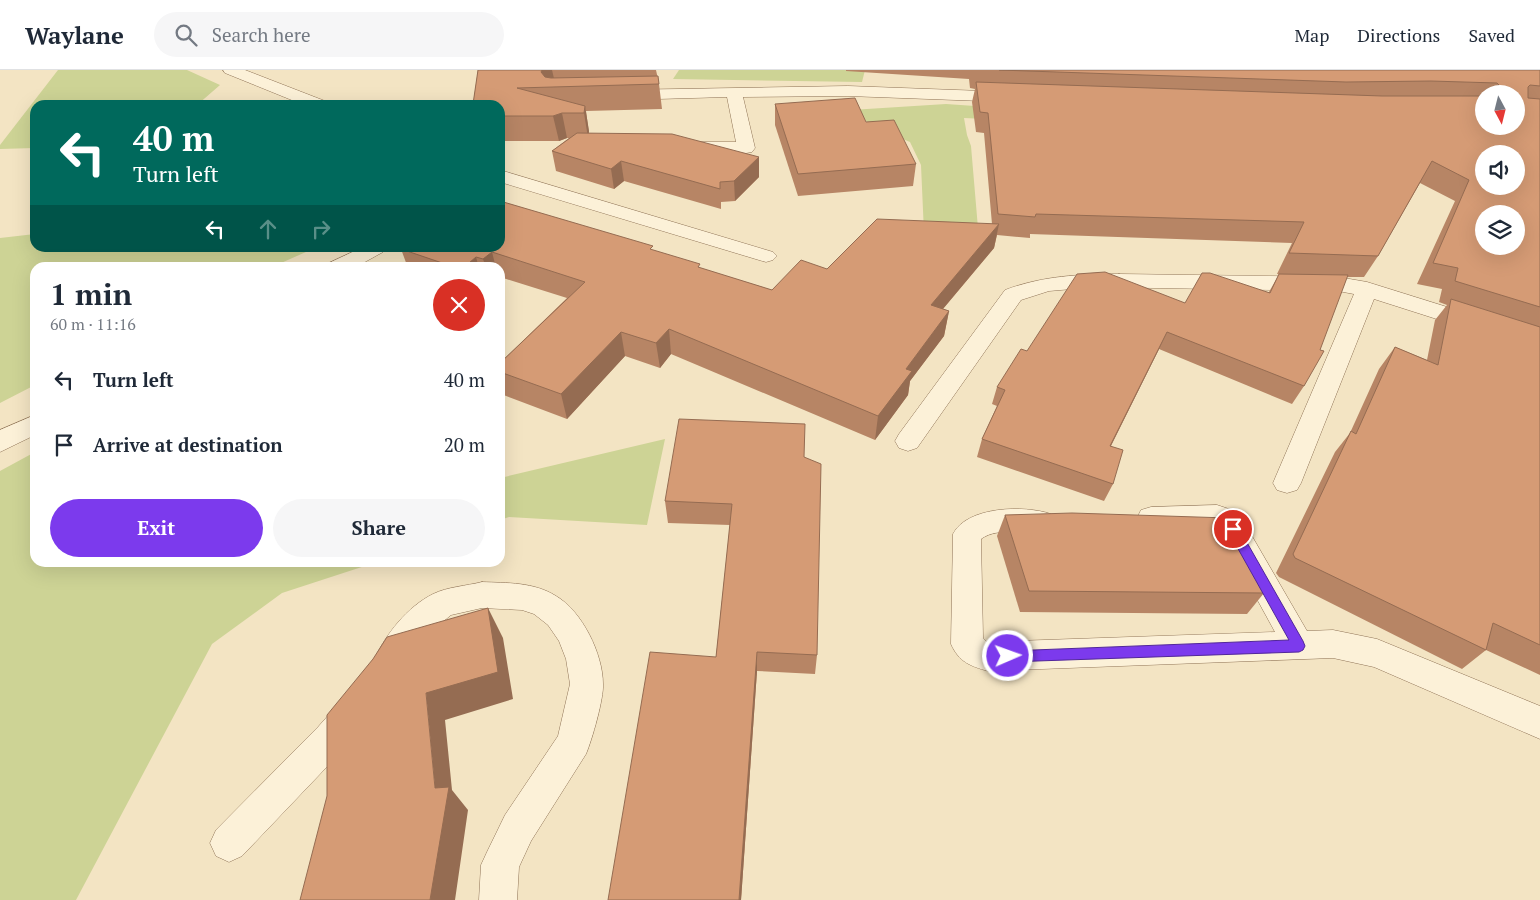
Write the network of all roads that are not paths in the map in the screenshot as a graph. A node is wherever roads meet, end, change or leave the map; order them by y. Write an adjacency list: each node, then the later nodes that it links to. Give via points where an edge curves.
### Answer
1 (230, 70): 5 (street)
2 (734, 92): 3 (street); 4 (street, via 848,91); 6 (street, via 746,148)
3 (606, 95)
4 (1022, 97)
5 (306, 100)
6 (667, 147)
7 (505, 181): 9 (street)
8 (368, 252): 10 (street)
9 (766, 256)
10 (349, 262)
11 (1367, 288): 12 (street); 14 (street, via 1330,284 1131,281 1038,285 1024,289 1013,295); 16 (street)
12 (1540, 344)
13 (30, 427): 15 (street)
14 (908, 441)
15 (0, 442)
16 (1287, 483)
17 (1124, 519): 19 (street, via 1217,516 1228,520)
18 (1066, 521): 19 (street, via 981,524 967,534 968,644 972,651 988,657)
19 (1299, 646): 20 (street, via 1333,644 1377,653)
20 (1540, 723)
21 (229, 843): 22 (street, via 330,739 382,676 401,642 418,623 443,604 482,595 522,597 544,604 559,615 573,634 587,684 574,742 518,828 500,865)
22 (498, 900)

